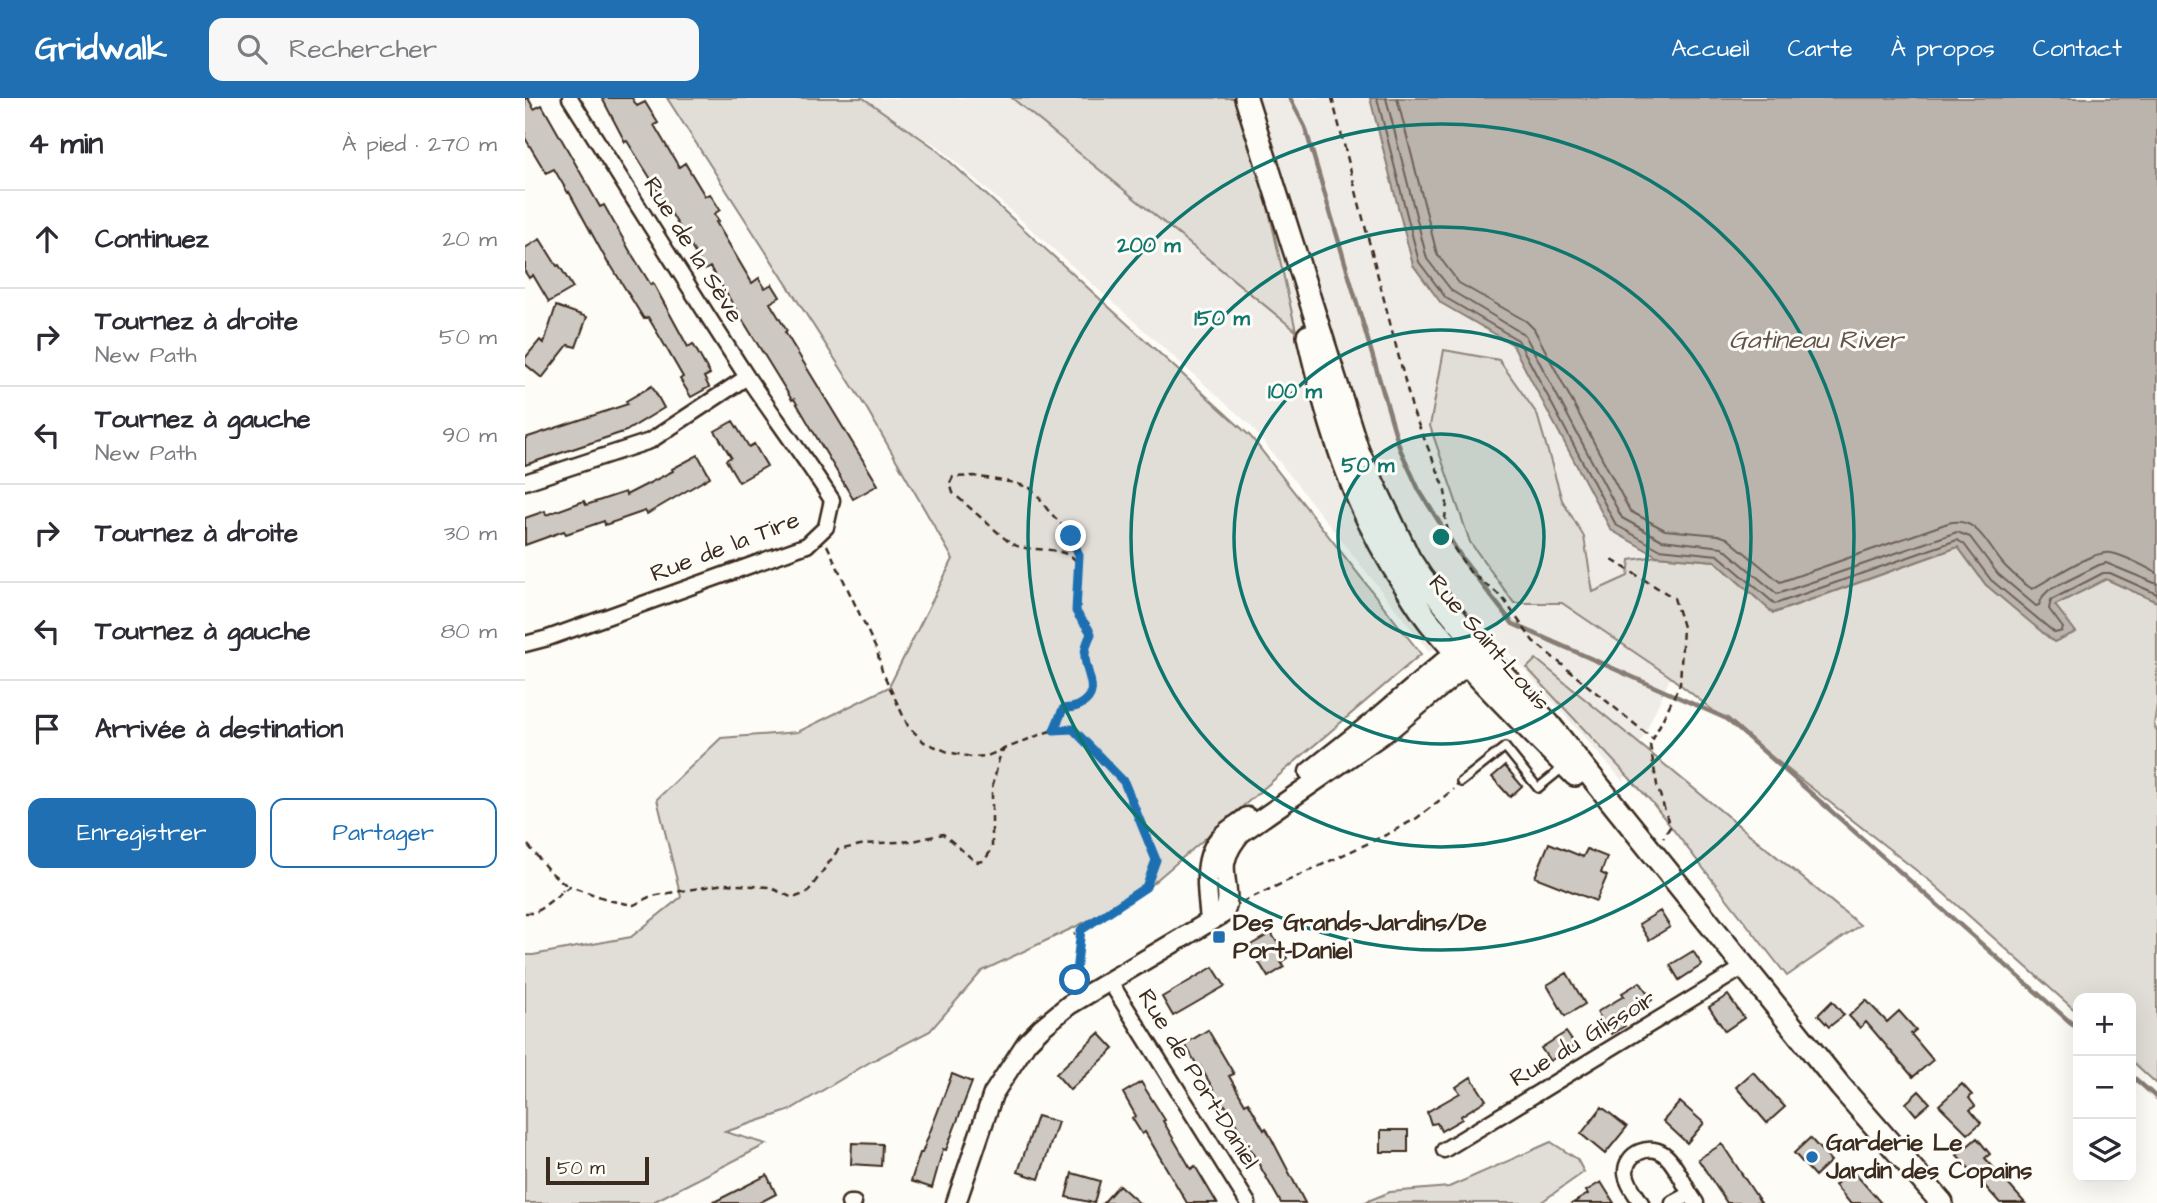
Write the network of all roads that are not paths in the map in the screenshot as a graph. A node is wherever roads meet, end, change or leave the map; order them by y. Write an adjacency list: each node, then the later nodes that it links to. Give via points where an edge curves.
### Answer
1 (570, 98): 3 (street, Rue de la Sève)
2 (1246, 98): 7 (main road, Rue Saint-Louis, via 1275,189 1321,395 1344,466 1397,573 1430,623)
3 (747, 377): 4 (street, Rue de la Sève); 5 (street, via 650,441)
4 (779, 425): 6 (street, Rue de la Tire, via 831,500 825,527 807,545)
5 (525, 482)
6 (525, 644)
7 (1470, 651): 8 (main road, Rue Saint-Louis); 10 (main road, Rue Saint-Louis, via 1549,724); 12 (street, via 1221,836 1208,865 1210,921)
8 (1565, 766): 9 (lane, via 1538,788 1505,747); 10 (main road, Rue Saint-Louis)
9 (1461, 782)
10 (1652, 854): 11 (main road, Rue Saint-Louis)
11 (1744, 967): 13 (street, Rue du Glissoir); 19 (main road, Rue Saint-Louis)
12 (1109, 980): 15 (street, via 1069,1005 1017,1054 993,1094); 16 (street, Rue de Port-Daniel)
13 (1444, 1150)
14 (1693, 1198): 17 (street, via 1667,1157 1658,1150 1644,1150 1630,1158 1626,1170); 18 (street)
15 (962, 1202)
16 (1248, 1203)
17 (1641, 1203)
18 (1673, 1203)
19 (1942, 1203)

